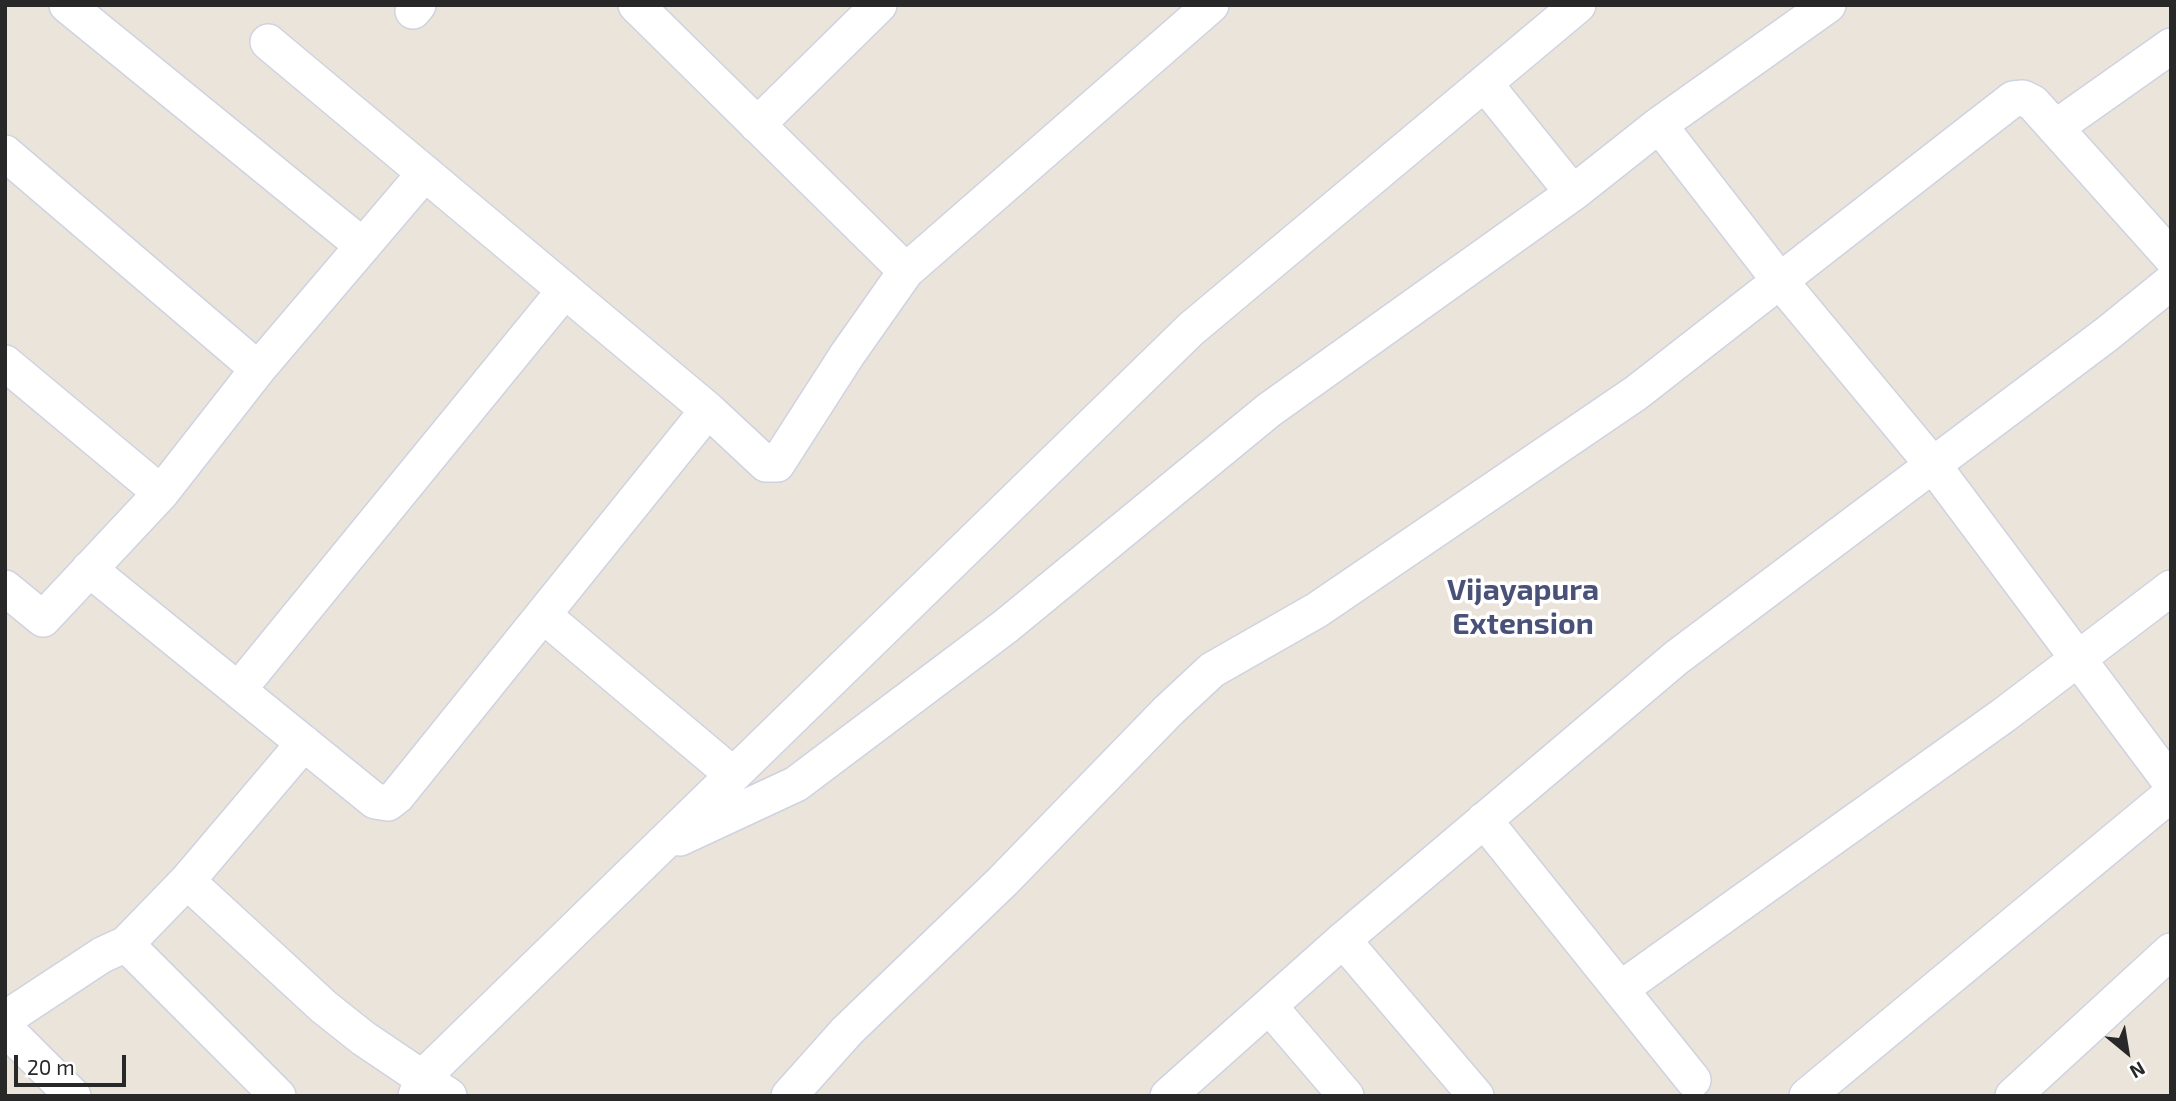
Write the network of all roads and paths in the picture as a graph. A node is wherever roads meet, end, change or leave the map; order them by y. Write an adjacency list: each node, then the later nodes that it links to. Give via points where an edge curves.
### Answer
1 (67, 5): 16 (street)
2 (636, 5): 10 (street)
3 (879, 5): 10 (street)
4 (1211, 5): 18 (street)
5 (1578, 5): 9 (street)
6 (1828, 5): 11 (street)
7 (268, 42): 14 (street)
8 (2171, 46): 12 (street)
9 (1485, 84): 15 (street); 34 (street, via 1191,329)
10 (757, 125): 18 (street)
11 (1659, 125): 15 (street); 19 (street)
12 (2055, 128): 17 (street); 19 (street, via 2033,103 2013,99)
13 (5, 153): 23 (street)
14 (425, 173): 16 (street); 21 (street)
15 (1573, 193): 38 (street, via 1269,410 1006,626 796,784)
16 (363, 247): 23 (street)
17 (2171, 257)
18 (906, 271): 24 (street, via 777,464 766,464)
19 (1780, 281): 25 (street); 51 (street, via 1636,393 1317,610 1212,670 847,1031)
20 (2171, 282): 25 (street)
21 (565, 290): 24 (street); 32 (street)
22 (5, 363): 26 (street)
23 (258, 369): 26 (street)
24 (708, 410): 30 (street)
25 (1933, 465): 31 (street); 37 (street, via 1676,658)
26 (161, 493): 27 (street)
27 (89, 569): 28 (street, via 43,619); 32 (street)
28 (5, 588)
29 (2171, 588): 31 (street)
30 (543, 615): 33 (street, via 388,803 375,801); 34 (street)
31 (2077, 658): 35 (street); 43 (street)
32 (239, 689): 33 (street)
33 (304, 743): 39 (street)
34 (732, 774): 38 (street)
35 (2171, 783)
36 (2171, 794): 55 (street)
37 (1484, 820): 40 (street); 43 (street)
38 (654, 850): 48 (street)
39 (187, 881): 41 (street); 48 (street, via 324,1007)
40 (1343, 940): 44 (street); 54 (street)
41 (126, 944): 45 (street); 50 (street)
42 (2171, 951): 56 (street)
43 (1622, 988): 47 (street)
44 (1269, 1006): 52 (street); 53 (street)
45 (5, 1019)
46 (5, 1027): 49 (street)
47 (1693, 1080)
48 (429, 1090)
49 (73, 1096)
50 (278, 1096)
51 (789, 1096)
52 (1168, 1096)
53 (1346, 1096)
54 (1476, 1096)
55 (1807, 1096)
56 (2013, 1096)

